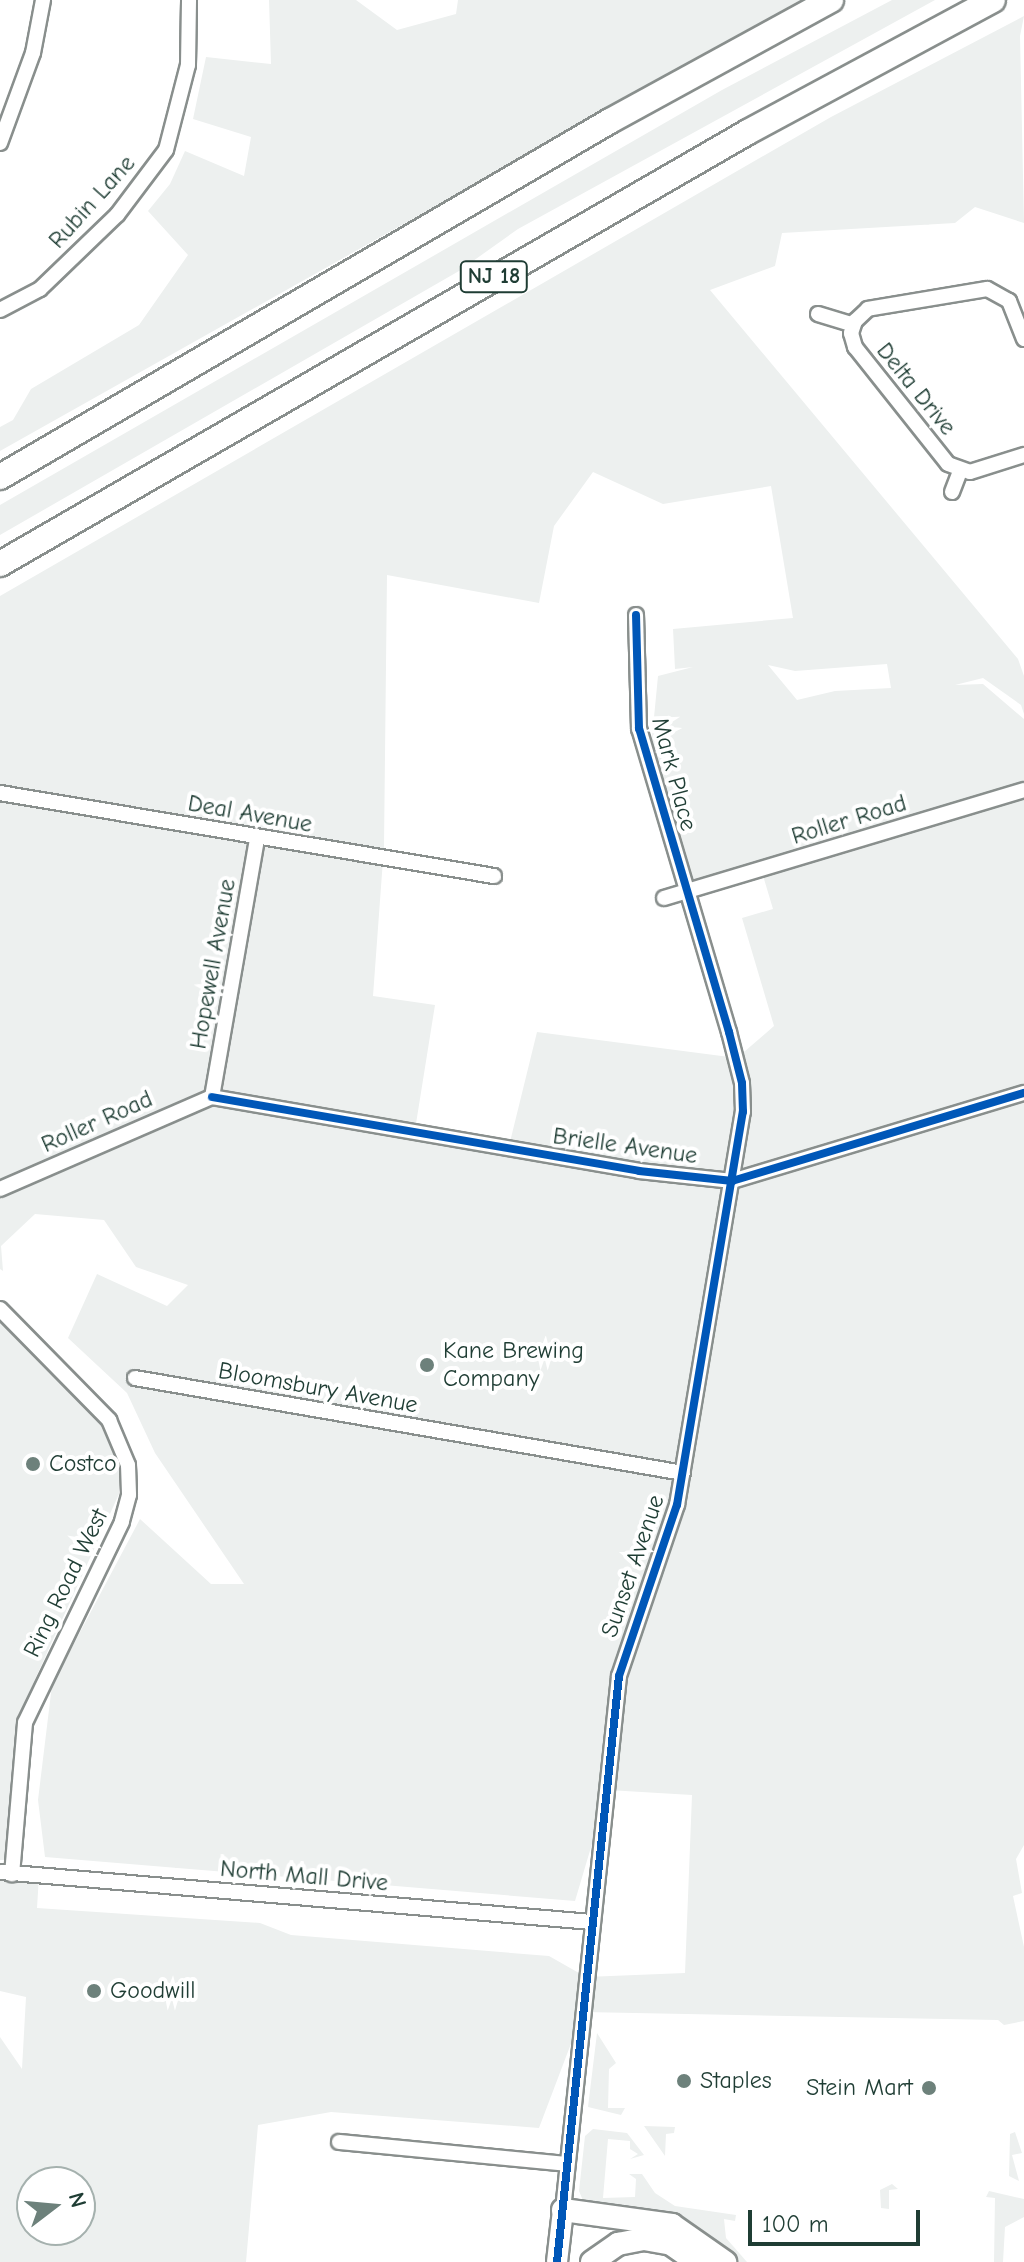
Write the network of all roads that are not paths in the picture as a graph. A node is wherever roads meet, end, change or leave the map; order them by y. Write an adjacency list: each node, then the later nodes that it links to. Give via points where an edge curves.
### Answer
1 (43, 0): 5 (street, via 33,53)
2 (189, 0): 6 (street, Rubin Lane, via 188,65 166,150 117,215 40,289)
3 (831, 0): 12 (highway, via 610,121)
4 (993, 0): 14 (highway, NJ 18, via 734,139)
5 (0, 143)
6 (0, 310)
7 (818, 314): 8 (street)
8 (853, 325): 9 (street, Delta Drive, via 868,309 987,289 1009,301); 11 (street, Delta Drive, via 855,347 948,464)
9 (1024, 339)
10 (1024, 455): 11 (street)
11 (960, 471): 13 (street)
12 (0, 477)
13 (952, 492)
14 (0, 564)
15 (636, 615): 20 (street, Mark Place, via 639,729)
16 (1024, 790): 20 (street, Roller Road)
17 (0, 793): 18 (street, Deal Avenue)
18 (257, 838): 19 (street, Deal Avenue); 23 (street, Hopewell Avenue)
19 (494, 876)
20 (687, 892): 21 (street, Roller Road); 24 (street, Sunset Avenue, via 742,1083)
21 (664, 898)
22 (1024, 1093): 24 (street, Brielle Avenue)
23 (212, 1097): 24 (street, Brielle Avenue, via 639,1171); 25 (street, Roller Road)
24 (732, 1181): 28 (street, Sunset Avenue)
25 (0, 1189)
26 (0, 1309): 29 (street, Ring Road West, via 109,1420 128,1465 129,1495 122,1522 25,1723)
27 (135, 1378): 28 (street, Bloomsbury Avenue)
28 (683, 1473): 30 (street, Sunset Avenue, via 663,1553 619,1676)
29 (6, 1873): 30 (street, North Mall Drive)
30 (592, 1922): 32 (street, Sunset Avenue)
31 (339, 2142): 32 (street)
32 (567, 2164): 33 (street, Sunset Avenue)
33 (563, 2210): 34 (street, Sunset Avenue); 37 (main road, via 672,2225)
34 (557, 2262)
35 (592, 2262): 36 (main road, via 618,2244 644,2239 671,2244)
36 (697, 2262)
37 (725, 2262)

